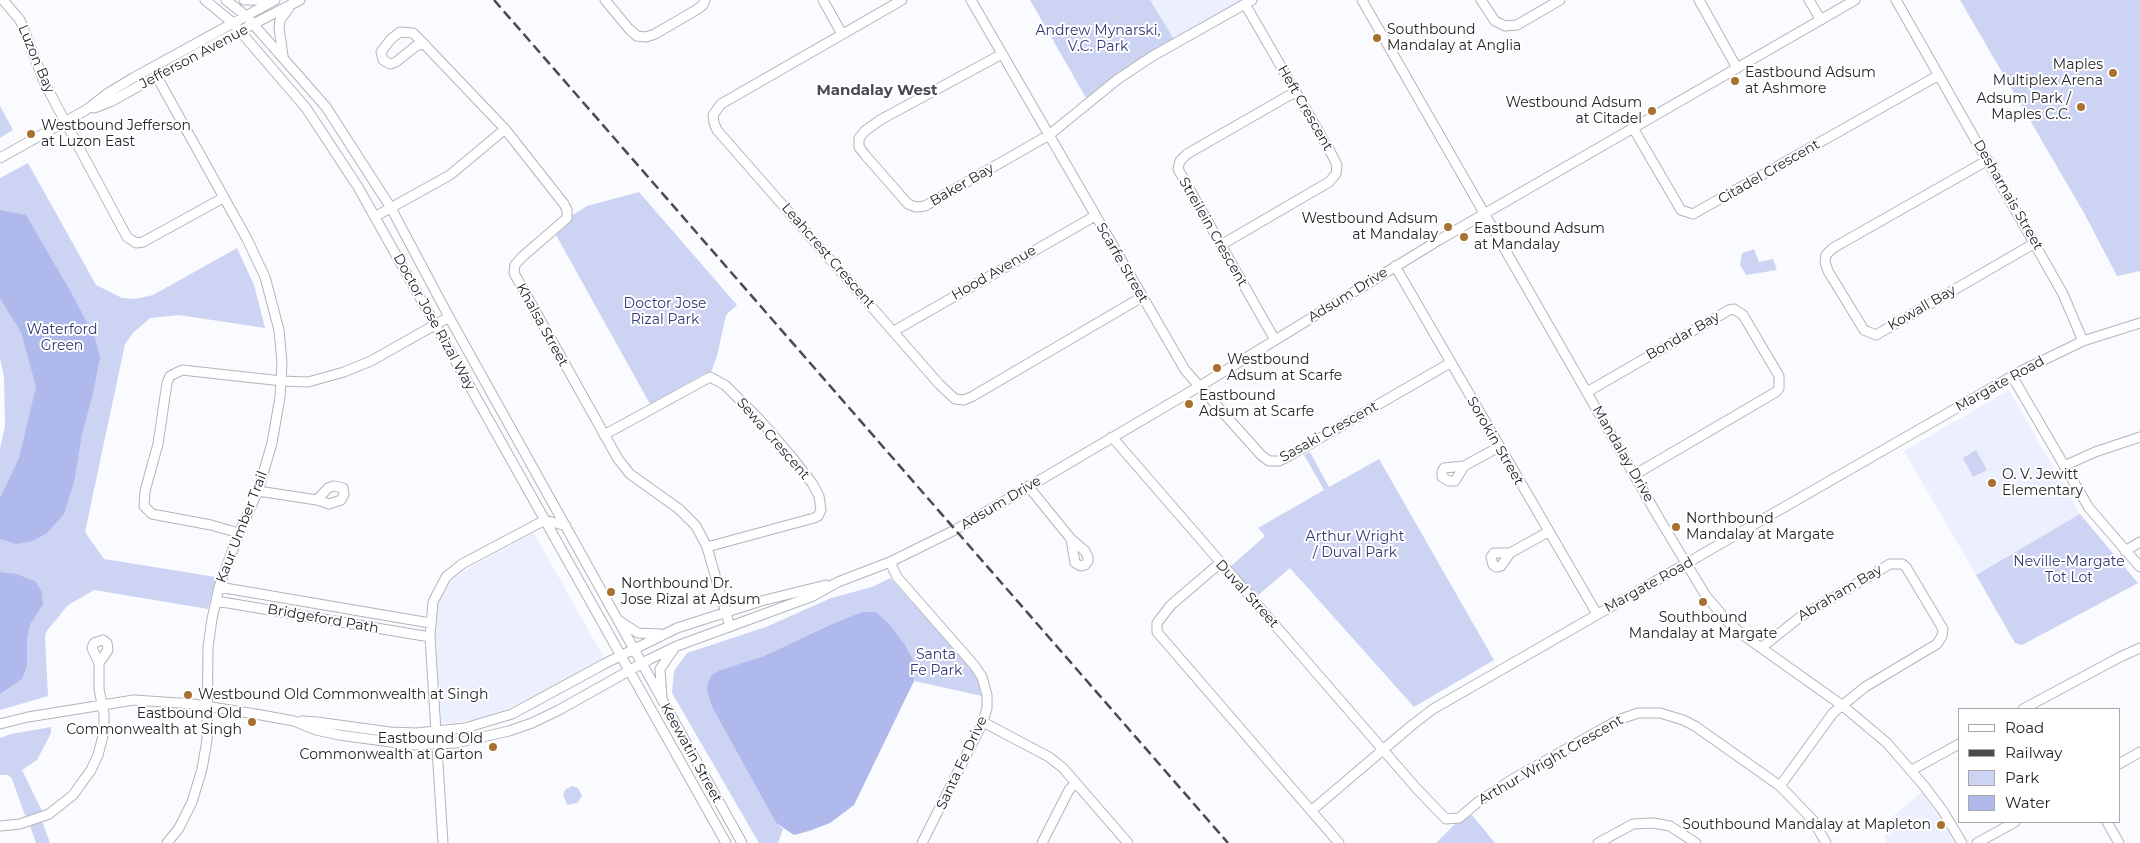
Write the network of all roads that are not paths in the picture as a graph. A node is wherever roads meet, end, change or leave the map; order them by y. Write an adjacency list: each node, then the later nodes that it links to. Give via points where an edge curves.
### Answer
1 (3, 0): 36 (street, Luzon Bay, via 20,20 45,84)
2 (205, 0): 24 (street, Doctor Jose Rizal Way)
3 (226, 0): 22 (street, Doctor Jose Rizal Way)
4 (244, 0): 5 (street)
5 (264, 0)
6 (275, 0): 22 (street, Jefferson Avenue)
7 (300, 0): 21 (street, Jefferson Avenue)
8 (605, 0): 9 (street, via 629,28 638,36 646,37 696,10)
9 (705, 0)
10 (822, 0): 27 (street)
11 (902, 0): 27 (street, Leahcrest Crescent)
12 (971, 0): 29 (street)
13 (1362, 0): 44 (street, Mandalay Drive)
14 (1481, 0): 15 (street, via 1495,22 1505,26 1517,25)
15 (1560, 0)
16 (1699, 0): 31 (street)
17 (1809, 0): 23 (street)
18 (1855, 0): 23 (street, Adsum Drive)
19 (1896, 0): 32 (street, Desharnais Street)
20 (1249, 2): 34 (street, Heft Crescent); 39 (street, via 1118,79)
21 (291, 5): 25 (street, Jefferson Avenue); 30 (street, via 280,20 278,34)
22 (246, 16): 24 (street, Jefferson Avenue); 25 (street, Doctor Jose Rizal Way)
23 (1821, 20): 31 (street, Adsum Drive)
24 (232, 23): 26 (street, Doctor Jose Rizal Way); 35 (street, Jefferson Avenue, via 108,93)
25 (254, 25): 26 (street, Jefferson Avenue); 30 (street, Doctor Jose Rizal Way)
26 (240, 32): 33 (street, Jefferson Avenue); 45 (street, Doctor Jose Rizal Way, via 306,108)
27 (842, 34): 54 (street, Leahcrest Crescent, via 721,104 713,115 714,123)
28 (424, 44): 28 (street, Khalsa Street, via 413,33 400,32 381,52 383,60 390,64 396,62 416,46); 37 (street, Khalsa Street)
29 (1002, 54): 39 (street); 39 (street, Baker Bay, via 872,126 859,138 860,147 900,196 916,207 925,206)
30 (283, 56): 43 (street, Doctor Jose Rizal Way, via 326,107)
31 (1737, 68): 38 (street, Adsum Drive)
32 (1939, 75): 38 (street, Citadel Crescent, via 1693,214 1681,210); 41 (street, Desharnais Street)
33 (157, 77): 35 (street, Jefferson Avenue, via 112,101); 42 (street, Kaur Umber Trail)
34 (1295, 92): 48 (street, Heft Crescent, via 1331,153 1336,174 1329,182); 48 (street, Streilein Crescent, via 1180,161 1178,170)
35 (86, 110): 36 (street, Jefferson Avenue)
36 (65, 122): 40 (street, Jefferson Avenue); 42 (street, Luzon Bay, via 127,237 136,243)
37 (505, 128): 43 (street, via 450,175); 62 (street, Khalsa Street, via 567,210 567,218 522,257 515,265 514,273)
38 (1633, 128): 44 (street, Adsum Drive)
39 (1049, 136): 46 (street, Scarfe Street)
40 (0, 158)
41 (1988, 160): 47 (street, Desharnais Street); 47 (street, Kowall Bay, via 1833,248 1826,255 1828,271 1864,330 1876,334)
42 (223, 198): 59 (street, Kaur Umber Trail, via 254,252 267,284 278,330)
43 (391, 208): 45 (street); 51 (street, Doctor Jose Rizal Way)
44 (1484, 213): 49 (street, Adsum Drive); 61 (street, Mandalay Drive)
45 (376, 216): 53 (street, Doctor Jose Rizal Way)
46 (1095, 216): 50 (street, Scarfe Street); 54 (street, Hood Avenue)
47 (2035, 243): 56 (street, Desharnais Street, via 2063,294)
48 (1221, 245): 55 (street, Streilein Crescent)
49 (1395, 266): 55 (street, Adsum Drive); 57 (street, Sorokin Street)
50 (1142, 297): 54 (street, Leahcrest Crescent, via 964,400 955,399 948,393); 60 (street, Scarfe Street, via 1185,370)
51 (449, 317): 53 (street); 73 (street, Doctor Jose Rizal Way)
52 (2140, 323): 56 (street, Margate Road)
53 (435, 324): 59 (street, via 344,372 308,382); 72 (street, Doctor Jose Rizal Way)
54 (894, 331)
55 (1275, 340): 60 (street, Adsum Drive)
56 (2083, 341): 58 (street, Margate Road)
57 (1450, 363): 60 (street, Sasaki Crescent, via 1279,461 1269,461 1261,456); 65 (street, Sorokin Street)
58 (2012, 376): 67 (street); 83 (street, Margate Road)
59 (282, 381): 70 (street, Kaur Umber Trail, via 272,443); 75 (street, via 182,370 170,376 167,383 144,506 152,514)
60 (1200, 386): 63 (street, Adsum Drive)
61 (1587, 392): 68 (street, Mandalay Drive); 68 (street, Bondar Bay, via 1734,309 1743,315 1778,376 1776,392)
62 (604, 436): 78 (street, Khalsa Street, via 630,474 696,526); 78 (street, Sewa Crescent, via 710,377 725,385 760,420 812,483 822,510 814,518)
63 (1112, 437): 69 (street, Adsum Drive); 82 (street, Duval Street)
64 (2140, 437): 67 (street)
65 (1499, 447): 66 (street); 74 (street, Sorokin Street)
66 (1464, 466)
67 (2064, 466): 79 (street, via 2090,508)
68 (1634, 475): 83 (street, Mandalay Drive)
69 (1028, 486): 76 (street); 81 (street, Adsum Drive, via 955,530)
70 (258, 491): 71 (street); 75 (street, Kaur Umber Trail)
71 (317, 500)
72 (545, 520): 73 (street); 91 (street, via 462,564 446,577 433,602); 99 (street, Doctor Jose Rizal Way)
73 (566, 526): 90 (street, Doctor Jose Rizal Way)
74 (1548, 532): 80 (street); 89 (street, Sorokin Street)
75 (239, 533): 86 (street, Kaur Umber Trail)
76 (1071, 539)
77 (2140, 542): 79 (street)
78 (707, 548): 88 (street, Khalsa Street)
79 (2125, 551): 84 (street)
80 (1510, 553)
81 (890, 562): 85 (street, Adsum Drive); 109 (street, Santa Fe Drive, via 897,577 982,677 987,695)
82 (1220, 563): 114 (street, Duval Street); 120 (street, via 1171,606 1157,623 1158,632)
83 (1686, 564): 89 (street, Margate Road); 96 (street, Mandalay Drive, via 1729,623)
84 (2140, 567)
85 (838, 582): 88 (street, Adsum Drive); 92 (street, Adsum Drive, via 812,596)
86 (219, 587): 87 (street, Kaur Umber Trail); 91 (street, Bridgeford Path)
87 (216, 601): 94 (street, Bridgeford Path); 105 (street, Kaur Umber Trail, via 208,647)
88 (725, 612): 92 (street, Khalsa Street); 93 (street, Adsum Drive)
89 (1597, 614): 114 (street, Margate Road, via 1426,714)
90 (615, 618): 93 (street, via 638,633); 98 (street, Doctor Jose Rizal Way)
91 (430, 623): 94 (street)
92 (730, 627): 95 (street, Adsum Drive)
93 (668, 633): 98 (street, Adsum Drive)
94 (430, 637): 111 (street)
95 (677, 646): 101 (street, Adsum Drive); 103 (street, via 660,669)
96 (1761, 648): 106 (street, Mandalay Drive); 106 (street, Abraham Bay, via 1800,617 1883,567 1898,563 1906,566 1942,629 1940,640 1865,687)
97 (2140, 648): 107 (street)
98 (632, 649): 99 (street, Adsum Drive); 101 (street, Doctor Jose Rizal Way)
99 (621, 655): 102 (street, Doctor Jose Rizal Way); 111 (street, Adsum Drive, via 512,714 466,728)
100 (98, 663): 104 (street)
101 (640, 664): 102 (street, Adsum Drive); 103 (street, Keewatin Street)
102 (629, 670): 112 (street, Adsum Drive, via 532,723 456,743); 126 (street, Keewatin Street)
103 (663, 704): 127 (street, Keewatin Street)
104 (102, 705): 105 (street, via 134,700); 110 (street); 123 (street, via 104,732 98,755 73,795 49,814 20,824)
105 (207, 706): 108 (street); 124 (street, Kaur Umber Trail, via 207,740 202,769 188,810)
106 (1843, 706): 117 (street, Mandalay Drive, via 1887,743); 119 (street, via 1821,728)
107 (2026, 708)
108 (294, 721): 111 (street, Adsum Drive, via 390,732); 112 (street, Adsum Drive, via 316,730 361,739 413,745)
109 (983, 722): 118 (street, via 1048,757); 128 (street, Santa Fe Drive)
110 (0, 724)
111 (437, 732): 112 (street)
112 (437, 744): 125 (street)
113 (1958, 745): 117 (street)
114 (1383, 750): 119 (street, Arthur Wright Crescent, via 1446,820 1459,818 1511,780 1618,720 1638,713 1660,713 1684,720); 120 (street, Margate Road)
115 (2140, 752): 116 (street)
116 (2120, 763)
117 (1912, 770): 135 (street, Mandalay Drive)
118 (1076, 783): 129 (street, via 1069,790); 130 (street)
119 (1780, 786): 134 (street, Arthur Wright Crescent, via 1813,820)
120 (1311, 811): 131 (street)
121 (2013, 823): 136 (street)
122 (2108, 823): 137 (street)
123 (0, 826)
124 (166, 843)
125 (443, 843)
126 (726, 843)
127 (742, 843)
128 (922, 843)
129 (1042, 843)
130 (1128, 843)
131 (1339, 843)
132 (1598, 843): 133 (street, via 1633,824 1653,823 1670,826)
133 (1696, 843)
134 (1826, 843)
135 (1962, 843)
136 (1976, 843)
137 (2119, 843)

